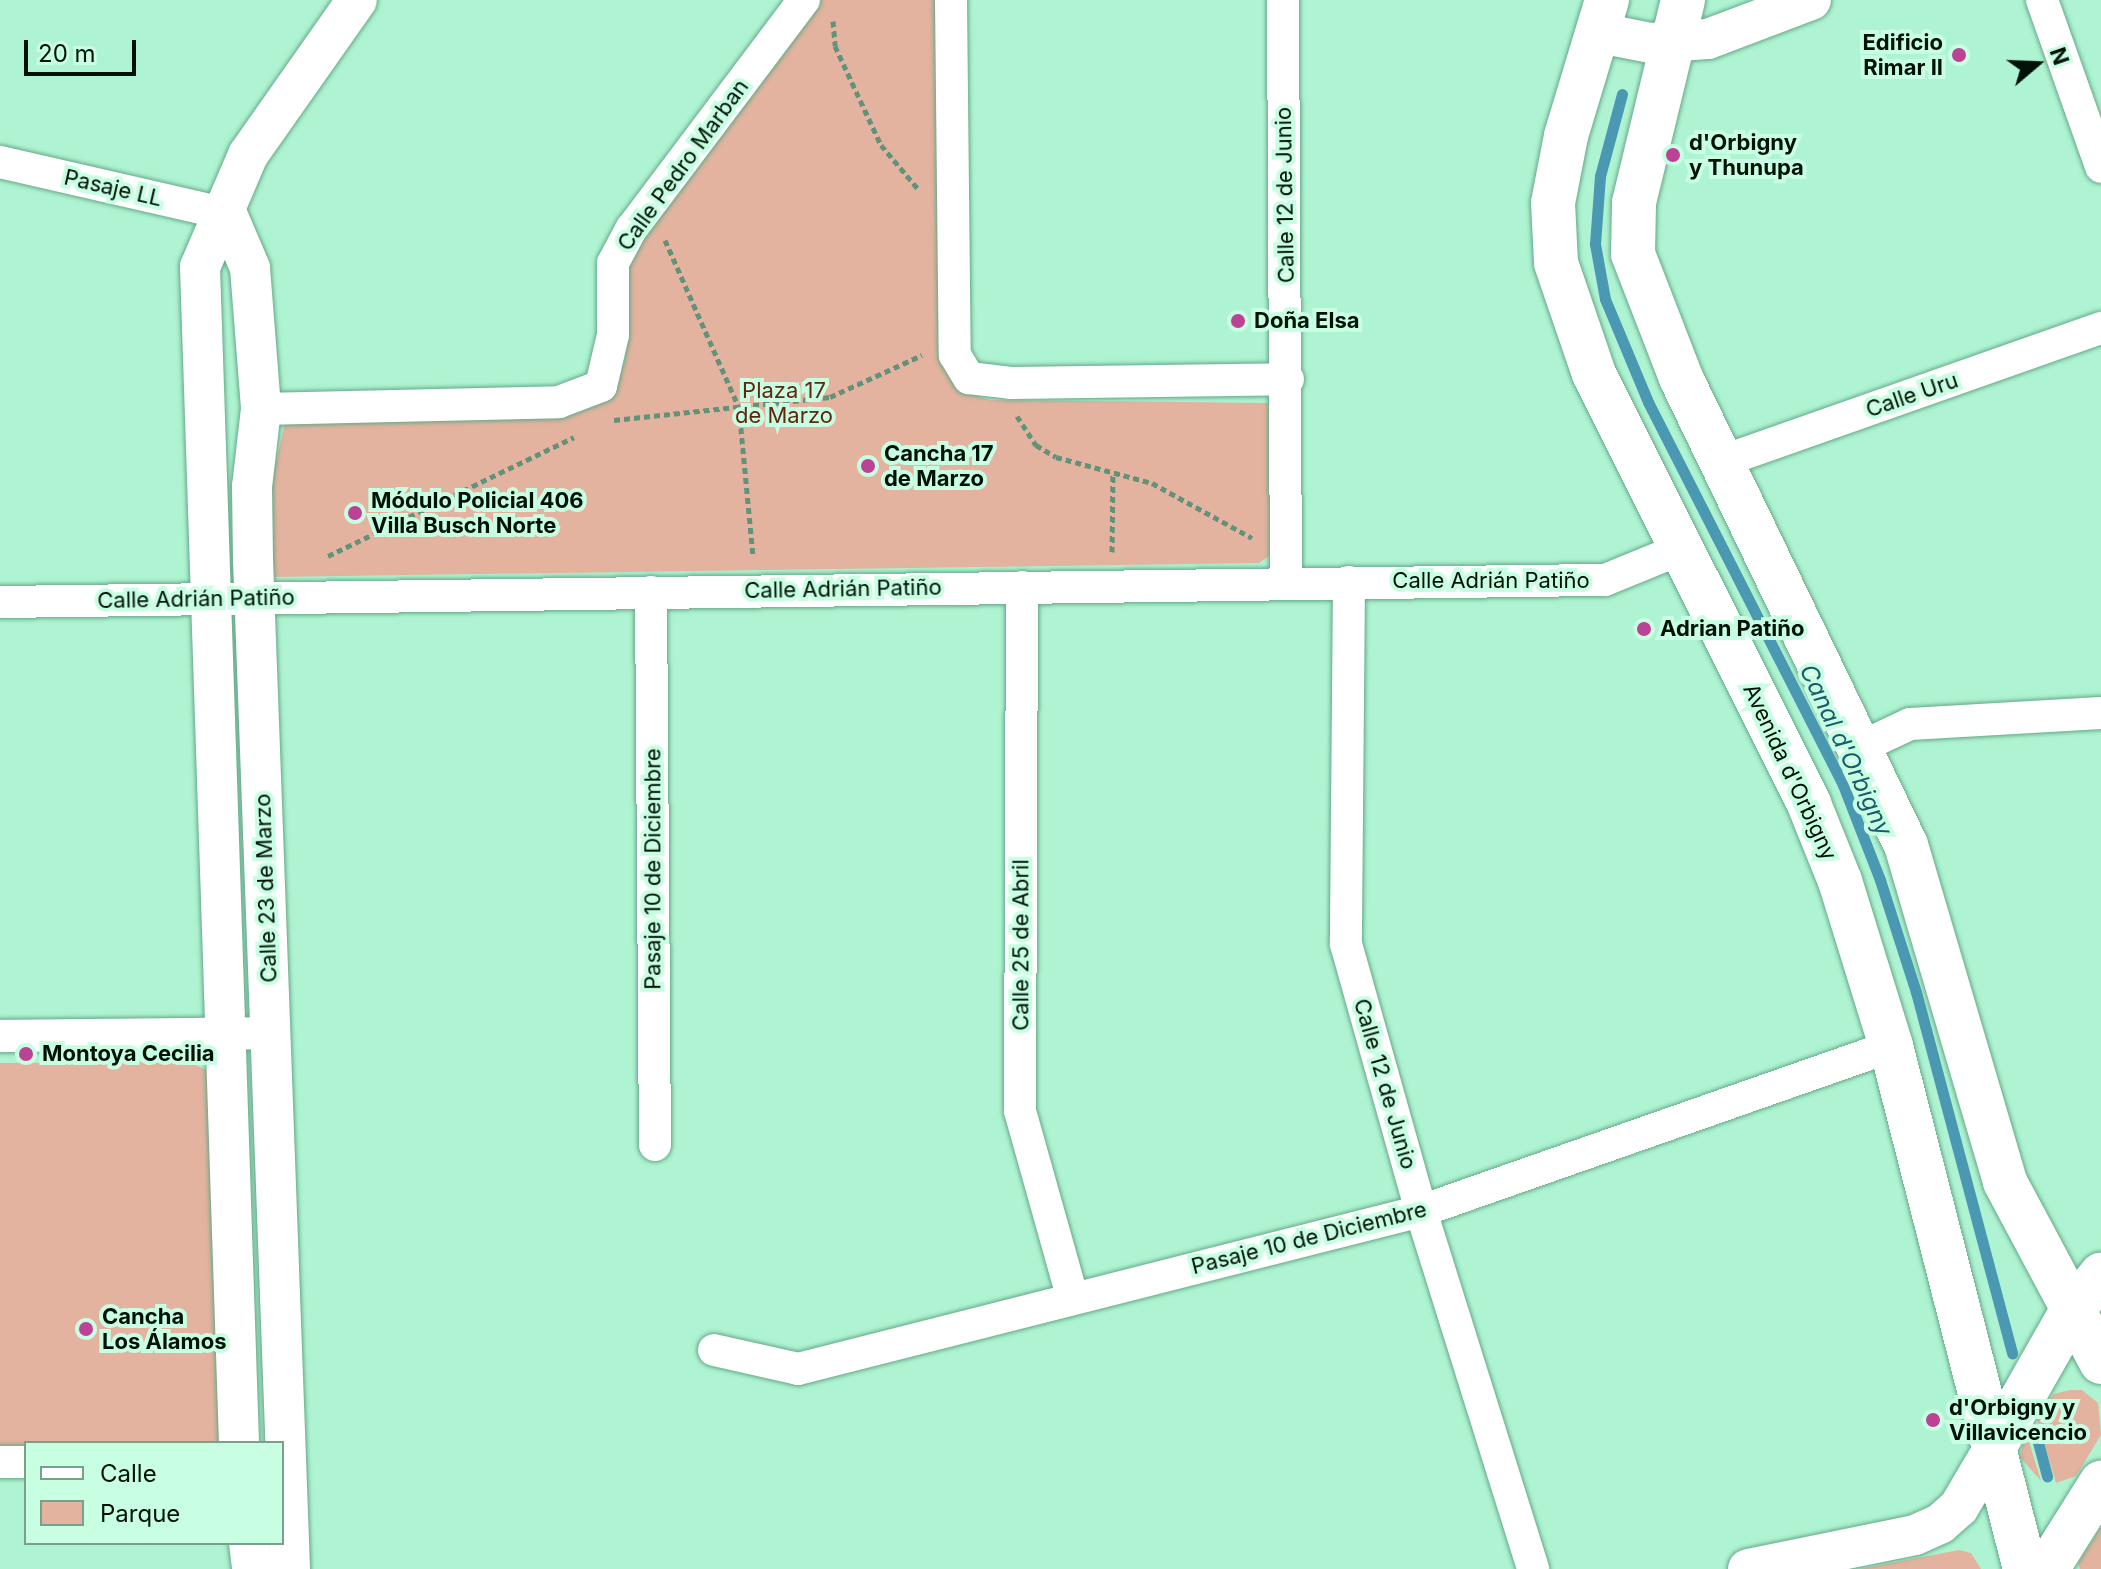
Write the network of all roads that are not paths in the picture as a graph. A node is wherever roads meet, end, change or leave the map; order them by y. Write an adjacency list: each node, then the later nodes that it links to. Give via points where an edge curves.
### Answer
1 (357, 0): 12 (street, Calle 23 de Marzo, via 248,155)
2 (804, 0): 15 (street, Calle Pedro Marban, via 648,207 613,263 609,367 601,386 559,402)
3 (951, 0): 14 (street, via 955,355 969,378 1011,383)
4 (1283, 0): 14 (street, Calle 12 de Junio)
5 (1683, 0): 9 (main road)
6 (1811, 0): 9 (street, via 1751,25)
7 (2042, 0): 11 (street)
8 (1604, 16): 9 (street); 17 (main road, Avenida d'Orbigny, via 1584,73 1553,203 1556,263 1594,374)
9 (1673, 44): 16 (main road, via 1634,203 1633,254 1670,351)
10 (0, 162): 12 (street, Pasaje LL)
11 (2101, 167)
12 (227, 214): 15 (street, Calle 23 de Marzo, via 250,268); 23 (street, Calle 23 de Marzo, via 200,267)
13 (2101, 328): 16 (street, Calle Uru)
14 (1288, 379): 19 (street, Calle 12 de Junio)
15 (261, 409): 22 (street, Calle 23 de Marzo, via 252,487)
16 (1723, 461): 26 (main road)
17 (1681, 549): 18 (street, Calle Adrián Patiño, via 1605,580); 30 (main road, Avenida d'Orbigny, via 1809,804 1840,881)
18 (1349, 582): 19 (street, Calle Adrián Patiño); 32 (street, Calle 12 de Junio, via 1346,944)
19 (1286, 583): 20 (street, Calle Adrián Patiño)
20 (1022, 587): 21 (street, Calle Adrián Patiño); 34 (street, Calle 25 de Abril, via 1020,1111)
21 (651, 592): 22 (street, Calle Adrián Patiño); 31 (street, Pasaje 10 de Diciembre)
22 (257, 597): 23 (street, Calle Adrián Patiño); 27 (street, Calle 23 de Marzo)
23 (212, 601): 24 (street, Calle Adrián Patiño); 28 (street, Calle 23 de Marzo)
24 (0, 602)
25 (2101, 713): 26 (street, via 1910,724)
26 (1861, 747): 35 (main road, via 1906,845 1940,946 2005,1182)
27 (270, 1033): 28 (street); 42 (street, Calle 23 de Marzo)
28 (226, 1034): 29 (street); 38 (street, Calle 23 de Marzo)
29 (0, 1036)
30 (1891, 1046): 32 (street, Pasaje 10 de Diciembre); 39 (main road, Avenida d'Orbigny)
31 (655, 1145)
32 (1421, 1211): 34 (street, Pasaje 10 de Diciembre); 47 (street, Calle 12 de Junio)
33 (2101, 1275): 35 (main road)
34 (1072, 1296): 36 (street, Pasaje 10 de Diciembre, via 798,1369)
35 (2071, 1312): 37 (main road); 39 (main road)
36 (714, 1350)
37 (2101, 1362)
38 (239, 1441)
39 (1995, 1446): 48 (street, via 1959,1507 1940,1524 1915,1535); 49 (main road, Avenida d'Orbigny)
40 (0, 1462): 41 (street)
41 (24, 1462)
42 (285, 1462): 46 (street, Calle 23 de Marzo)
43 (2101, 1483): 50 (main road)
44 (249, 1545): 45 (street)
45 (252, 1569)
46 (290, 1569)
47 (1533, 1569)
48 (1748, 1569)
49 (2025, 1569)
50 (2047, 1569)

